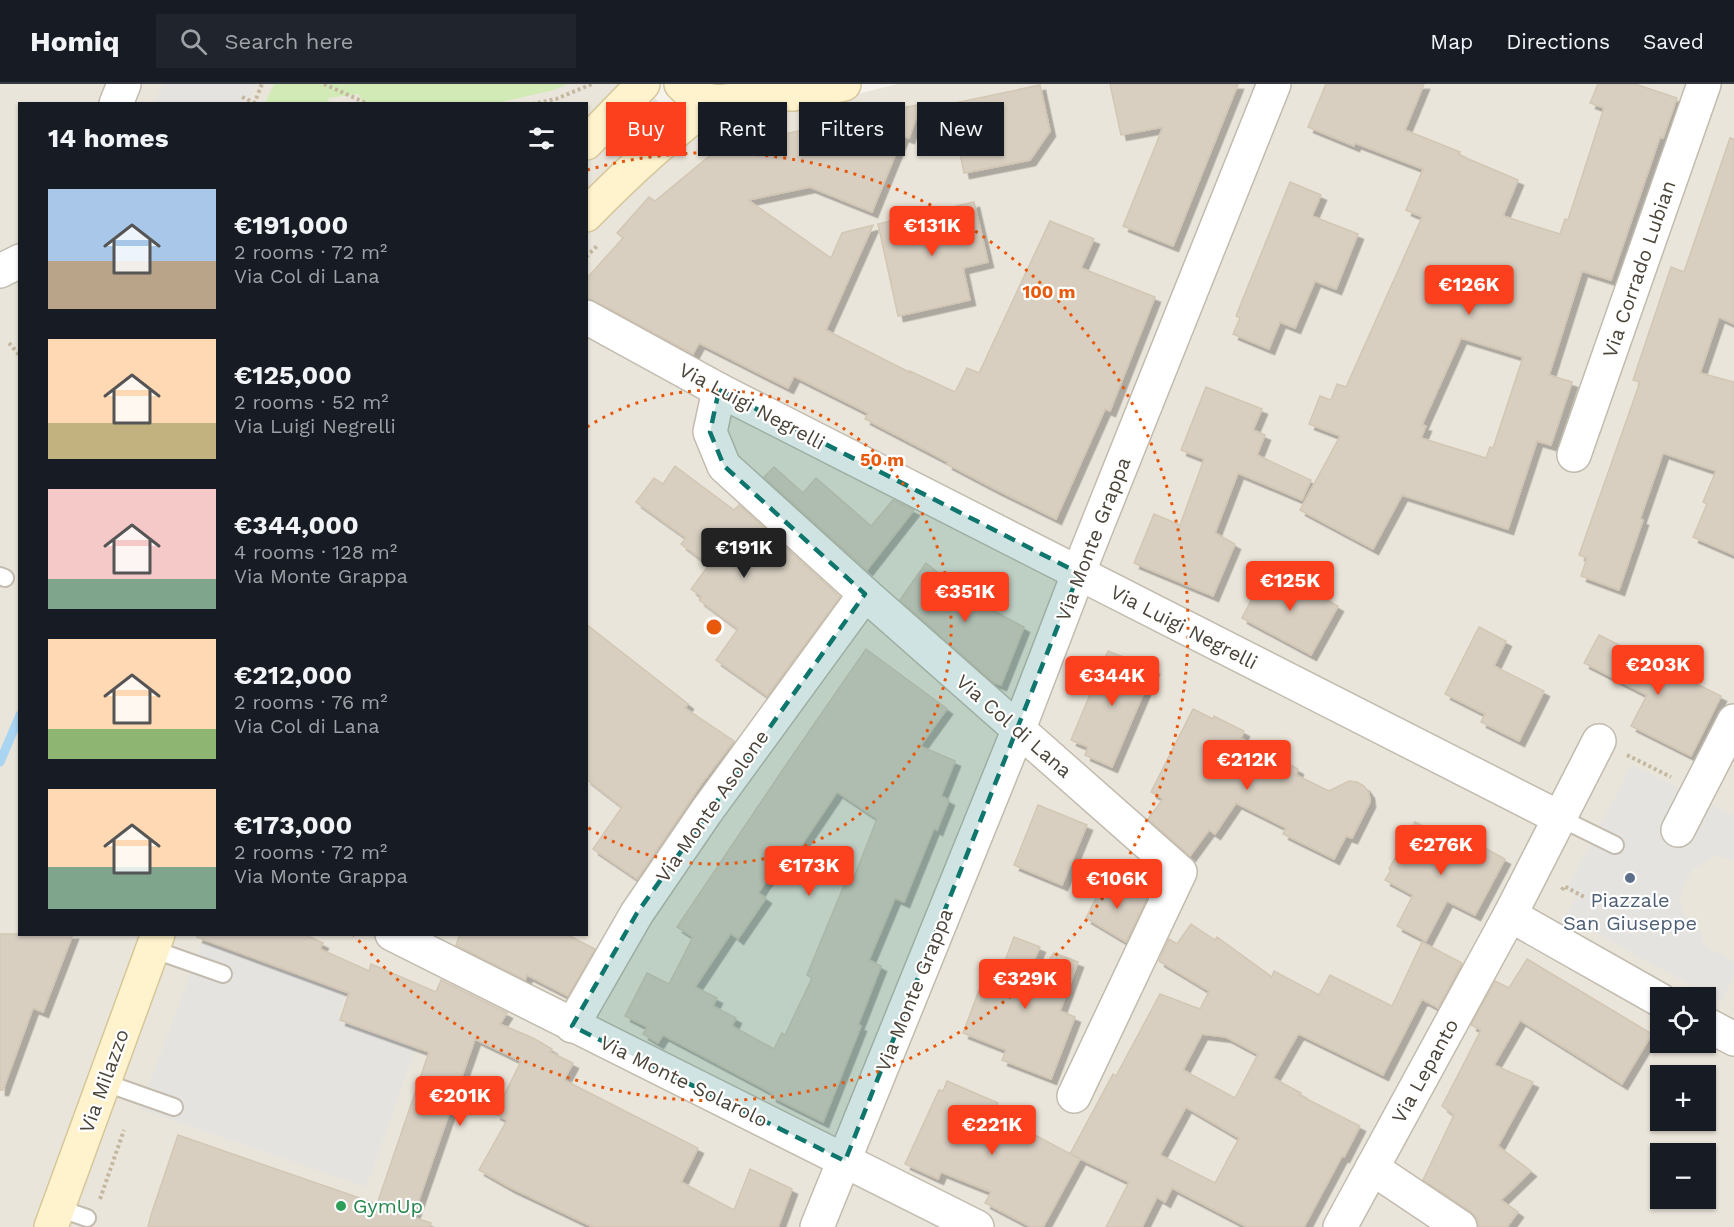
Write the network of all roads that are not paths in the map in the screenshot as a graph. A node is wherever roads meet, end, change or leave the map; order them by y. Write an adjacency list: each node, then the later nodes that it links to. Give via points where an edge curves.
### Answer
1 (643, 84): 9 (main road)
2 (681, 84): 7 (main road, via 690,93)
3 (844, 84): 6 (main road, via 793,94)
4 (1274, 84): 19 (street, Via Monte Grappa)
5 (1704, 84): 18 (street, Via Corrado Lubian)
6 (751, 88): 7 (main road, via 736,99)
7 (713, 102)
8 (698, 113): 11 (main road, via 627,174)
9 (599, 121): 10 (main road)
10 (588, 140)
11 (594, 228)
12 (18, 244): 13 (street)
13 (0, 246)
14 (18, 262): 15 (street)
15 (0, 271)
16 (588, 318): 17 (street, Via Luigi Negrelli)
17 (719, 390): 19 (street, Via Luigi Negrelli); 20 (street, Via Col di Lana, via 710,432 724,466)
18 (1574, 455)
19 (1079, 573): 22 (street, Via Monte Grappa); 24 (street, Via Luigi Negrelli)
20 (864, 594): 22 (street, Via Col di Lana); 32 (street, Via Monte Asolone, via 637,913)
21 (1734, 721): 25 (street)
22 (1018, 731): 36 (street, Via Col di Lana, via 1180,873); 38 (street, Via Monte Grappa)
23 (1599, 741): 24 (street)
24 (1560, 818): 26 (lane); 27 (street)
25 (1678, 830)
26 (1615, 845)
27 (1510, 915): 31 (street); 39 (street, Via Lepanto)
28 (396, 936): 32 (street, Via Monte Solarolo)
29 (155, 942): 30 (lane); 35 (main road, Via Milazzo)
30 (223, 974)
31 (1650, 994)
32 (573, 1026): 38 (street, Via Monte Solarolo)
33 (1716, 1029): 34 (street)
34 (1734, 1039)
35 (103, 1082): 37 (lane); 40 (main road, Via Milazzo)
36 (1074, 1096)
37 (174, 1107)
38 (845, 1161): 41 (street, Via Monte Grappa); 42 (street, Via Monte Solarolo)
39 (1372, 1168): 43 (street, Via Lepanto); 44 (street)
40 (65, 1218)
41 (817, 1227)
42 (977, 1227)
43 (1340, 1227)
44 (1460, 1227)

